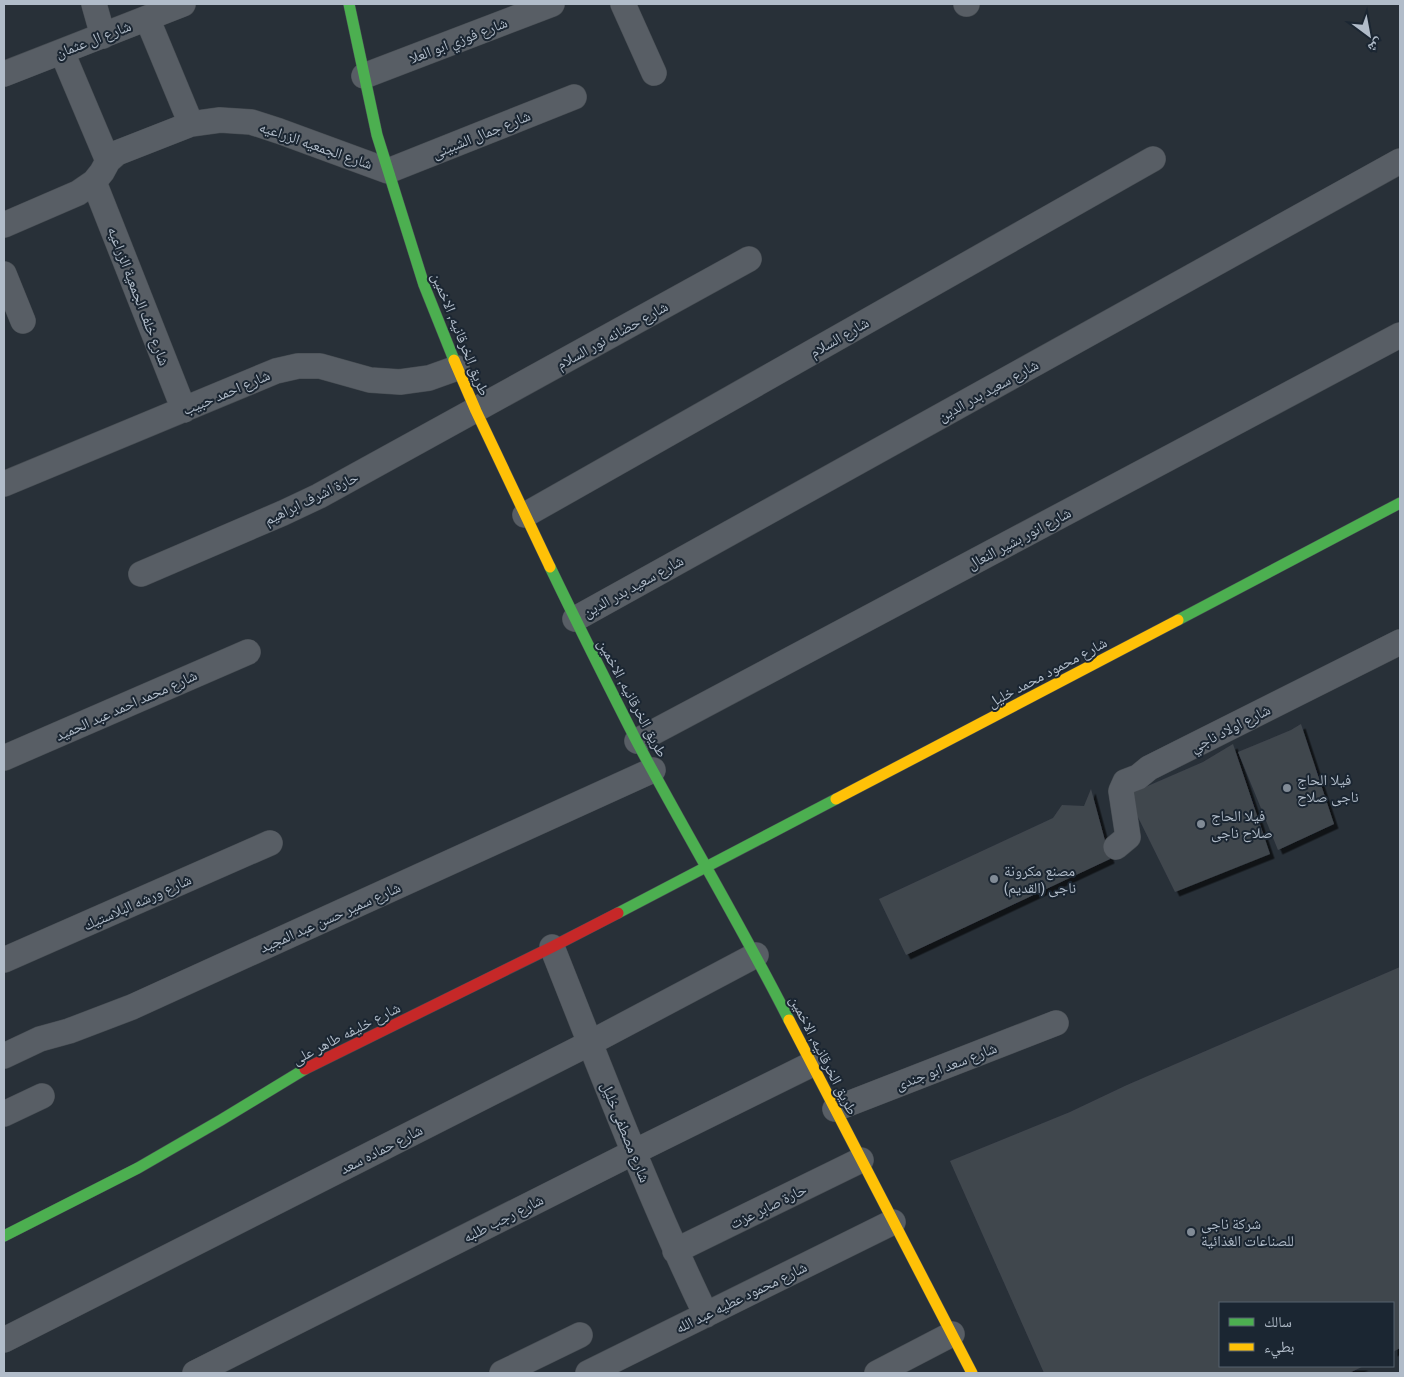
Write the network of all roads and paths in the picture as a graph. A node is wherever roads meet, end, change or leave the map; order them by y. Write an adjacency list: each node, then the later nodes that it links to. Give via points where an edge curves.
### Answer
1 (94, 4): 7 (street)
2 (183, 4): 6 (street, شارع ال عثمان)
3 (350, 4): 11 (street, طريق الخرقانيه, الاخمين)
4 (552, 4): 11 (street, شارع فوزي ابو العلا)
5 (623, 4): 10 (street)
6 (147, 18): 7 (street, شارع ال عثمان); 13 (street)
7 (103, 36): 8 (street, شارع ال عثمان)
8 (62, 52): 9 (street, شارع ال عثمان); 15 (street)
9 (4, 74)
10 (654, 74)
11 (364, 76): 17 (street, طريق الخرقانيه, الاخمين, via 376,135)
12 (574, 97): 17 (street, شارع جمال الشبينى)
13 (191, 124): 15 (street, شارع الجمعيه الزراعيه, via 117,153); 17 (street, شارع الجمعيه الزراعيه, via 220,120 251,122)
14 (1153, 159): 29 (street, شارع السلام)
15 (108, 161): 18 (street, شارع الجمعيه الزراعيه)
16 (1400, 161): 31 (street, شارع سعيد بدر الدين)
17 (388, 171): 24 (street, طريق الخرقانيه, الاخمين, via 424,285)
18 (94, 182): 19 (street, شارع الجمعيه الزراعيه, via 78,193); 25 (street, شارع خلف الجمعية الزراعيه)
19 (4, 225)
20 (749, 260): 26 (street, شارع حضانه نور السلام)
21 (4, 274): 22 (street)
22 (23, 321)
23 (1400, 335): 34 (street, شارع انور بشير النعال)
24 (457, 368): 25 (street, شارع احمد حبيب, via 429,378 400,382 370,380 320,366 298,366 276,371); 26 (street, طريق الخرقانيه, الاخمين)
25 (184, 410): 27 (street, شارع احمد حبيب)
26 (476, 411): 29 (street, طريق الخرقانيه, الاخمين); 30 (street, حارة اشرف ابراهيم, via 319,496)
27 (4, 484)
28 (1400, 504): 39 (street, شارع محمود محمد خليل)
29 (525, 515): 31 (street, طريق الخرقانيه, الاخمين)
30 (141, 574)
31 (575, 619): 34 (street, طريق الخرقانيه, الاخمين)
32 (1400, 642): 38 (street, شارع اولاد ناجي, via 1125,782 1121,791 1128,837)
33 (248, 652): 35 (street, شارع محمد احمد عبد الحميد)
34 (637, 742): 36 (street, طريق الخرقانيه, الاخمين)
35 (4, 758)
36 (653, 770): 39 (street, طريق الخرقانيه, الاخمين); 45 (street, شارع سمير حسن عبد المجيد, via 132,1007 40,1039)
37 (270, 843): 42 (street, شارع ورشه البلاستيك)
38 (1116, 847)
39 (707, 866): 40 (street, شارع خليفه طاهر على); 41 (street, طريق الخرقانيه, الاخمين)
40 (552, 946): 44 (street, شارع مصطفى خليل); 53 (street, شارع خليفه طاهر على, via 299,1072 138,1168)
41 (756, 955): 44 (street, شارع حماده سعد); 46 (street, طريق الخرقانيه, الاخمين)
42 (4, 960)
43 (1056, 1023): 48 (street, شارع سعد ابو جندى)
44 (590, 1043): 50 (street, شارع مصطفى خليل); 58 (street, شارع حماده سعد)
45 (4, 1056)
46 (812, 1064): 48 (street, طريق الخرقانيه, الاخمين); 50 (street, شارع رجب طلبه)
47 (42, 1096): 49 (street)
48 (835, 1109): 51 (street, طريق الخرقانيه, الاخمين)
49 (4, 1114)
50 (634, 1152): 54 (street, شارع مصطفى خليل); 59 (street, شارع رجب طلبه)
51 (862, 1160): 52 (street, طريق الخرقانيه, الاخمين); 54 (street, حارة صابر عزت)
52 (893, 1222): 55 (street, شارع محمود عطيه عبد الله); 56 (street, طريق الخرقانيه, الاخمين)
53 (4, 1236)
54 (675, 1252): 55 (street, شارع مصطفى خليل)
55 (706, 1315): 61 (street, شارع محمود عطيه عبد الله)
56 (952, 1334): 62 (street); 63 (street, طريق الخرقانيه, الاخمين)
57 (580, 1335): 60 (street)
58 (4, 1340)
59 (195, 1373)
60 (502, 1373)
61 (588, 1373)
62 (877, 1373)
63 (972, 1373)

